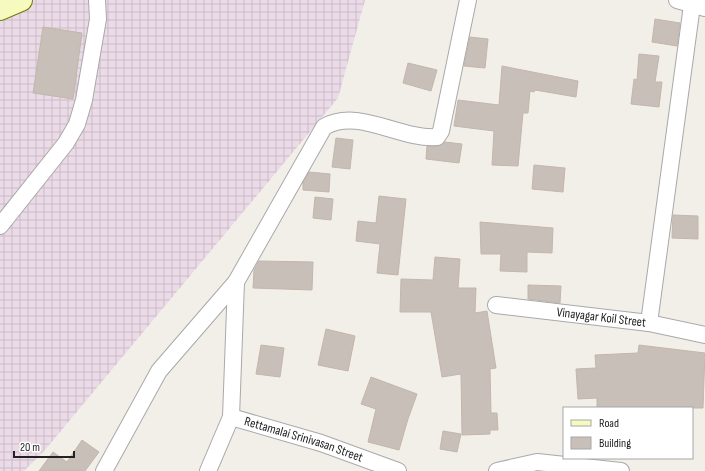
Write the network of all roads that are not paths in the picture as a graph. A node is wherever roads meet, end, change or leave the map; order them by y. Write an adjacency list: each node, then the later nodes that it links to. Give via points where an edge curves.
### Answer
1 (21, 0): 5 (street)
2 (97, 0): 6 (street, via 98,19 84,100 77,124 66,143)
3 (468, 0): 7 (street, via 441,131 437,137 423,138 352,120 332,122 324,127)
4 (691, 4): 9 (street)
5 (0, 9)
6 (0, 226)
7 (236, 282): 11 (street); 13 (street, via 159,371)
8 (496, 305): 9 (street, Vinayagar Koil Street)
9 (649, 323): 10 (street, Vinayagar Koil Street)
10 (705, 335)
11 (231, 417): 14 (street); 15 (street, Rettamalai Srinivasan Street, via 321,443)
12 (578, 469): 16 (street, via 537,462); 17 (street)
13 (104, 471)
14 (208, 471)
15 (398, 471)
16 (497, 471)
17 (621, 471)

